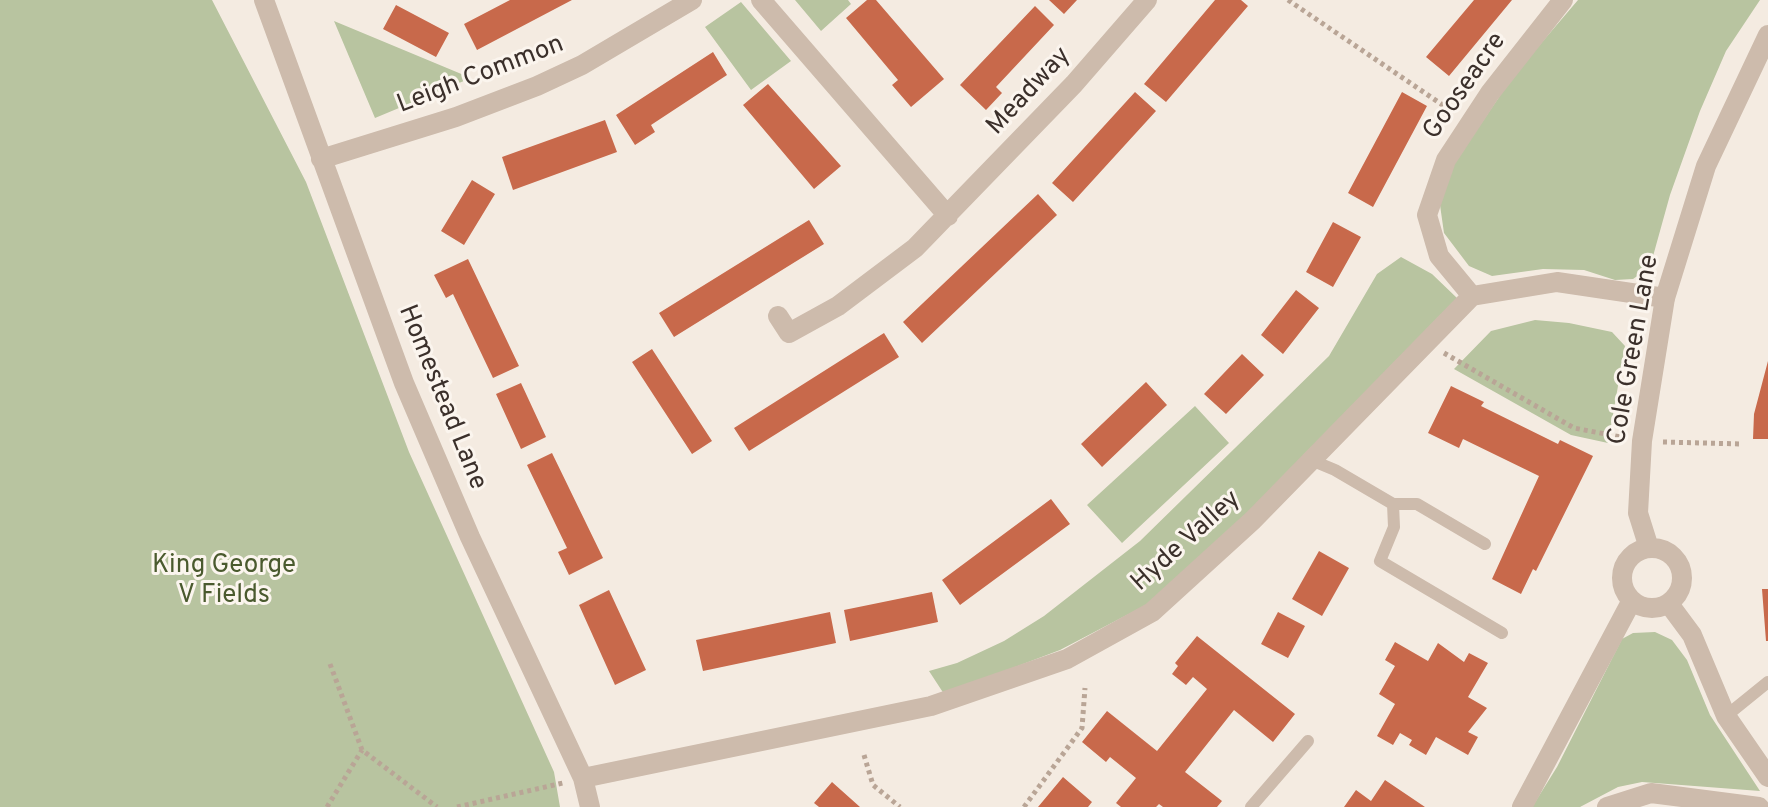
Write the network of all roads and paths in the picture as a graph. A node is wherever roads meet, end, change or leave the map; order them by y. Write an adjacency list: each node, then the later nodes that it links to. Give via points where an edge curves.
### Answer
1 (264, 0): 9 (street, Homestead Lane)
2 (692, 0): 9 (street, Leigh Common, via 537,86)
3 (761, 0): 10 (street)
4 (1147, 0): 10 (street, Meadway)
5 (1288, 0): 8 (path)
6 (1563, 0): 8 (street, Gooseacre)
7 (1768, 35): 12 (street, Cole Green Lane, via 1706,166)
8 (1470, 123): 11 (street, Gooseacre, via 1446,160 1427,215 1439,256)
9 (321, 159): 32 (street, Homestead Lane, via 428,439)
10 (948, 216): 13 (street, Meadway, via 838,306 789,333)
11 (1472, 296): 12 (street, via 1557,282); 14 (street, Hyde Valley)
12 (1665, 298): 15 (street, Cole Green Lane)
13 (778, 316)
14 (1428, 343): 15 (path, via 1574,428); 17 (street, Hyde Valley)
15 (1642, 441): 16 (path); 20 (street, Cole Green Lane, via 1638,513)
16 (1742, 444)
17 (1311, 460): 18 (lane); 32 (street, Hyde Valley, via 1152,612 1067,659 931,706)
18 (1393, 504): 19 (lane, via 1417,504); 23 (lane, via 1394,527 1380,561)
19 (1485, 544)
20 (1649, 548): 21 (street, via 1628,559 1623,569 1624,592); 22 (street, via 1666,551 1679,564 1682,582)
21 (1631, 602): 22 (street, via 1649,609); 41 (street)
22 (1669, 604): 27 (street, via 1692,635)
23 (1502, 633)
24 (330, 664): 29 (path)
25 (1768, 682): 27 (lane)
26 (1085, 688): 39 (path, via 1082,728)
27 (1726, 716): 31 (street)
28 (1308, 741): 40 (lane)
29 (362, 750): 34 (path); 35 (path)
30 (864, 755): 38 (path, via 873,785)
31 (1768, 777)
32 (583, 778): 36 (path); 37 (street, Homestead Lane)
33 (1745, 806): 42 (street, via 1651,793)
34 (327, 807)
35 (437, 807)
36 (457, 807)
37 (590, 807)
38 (900, 807)
39 (1024, 807)
40 (1252, 807)
41 (1522, 807)
42 (1607, 807)

